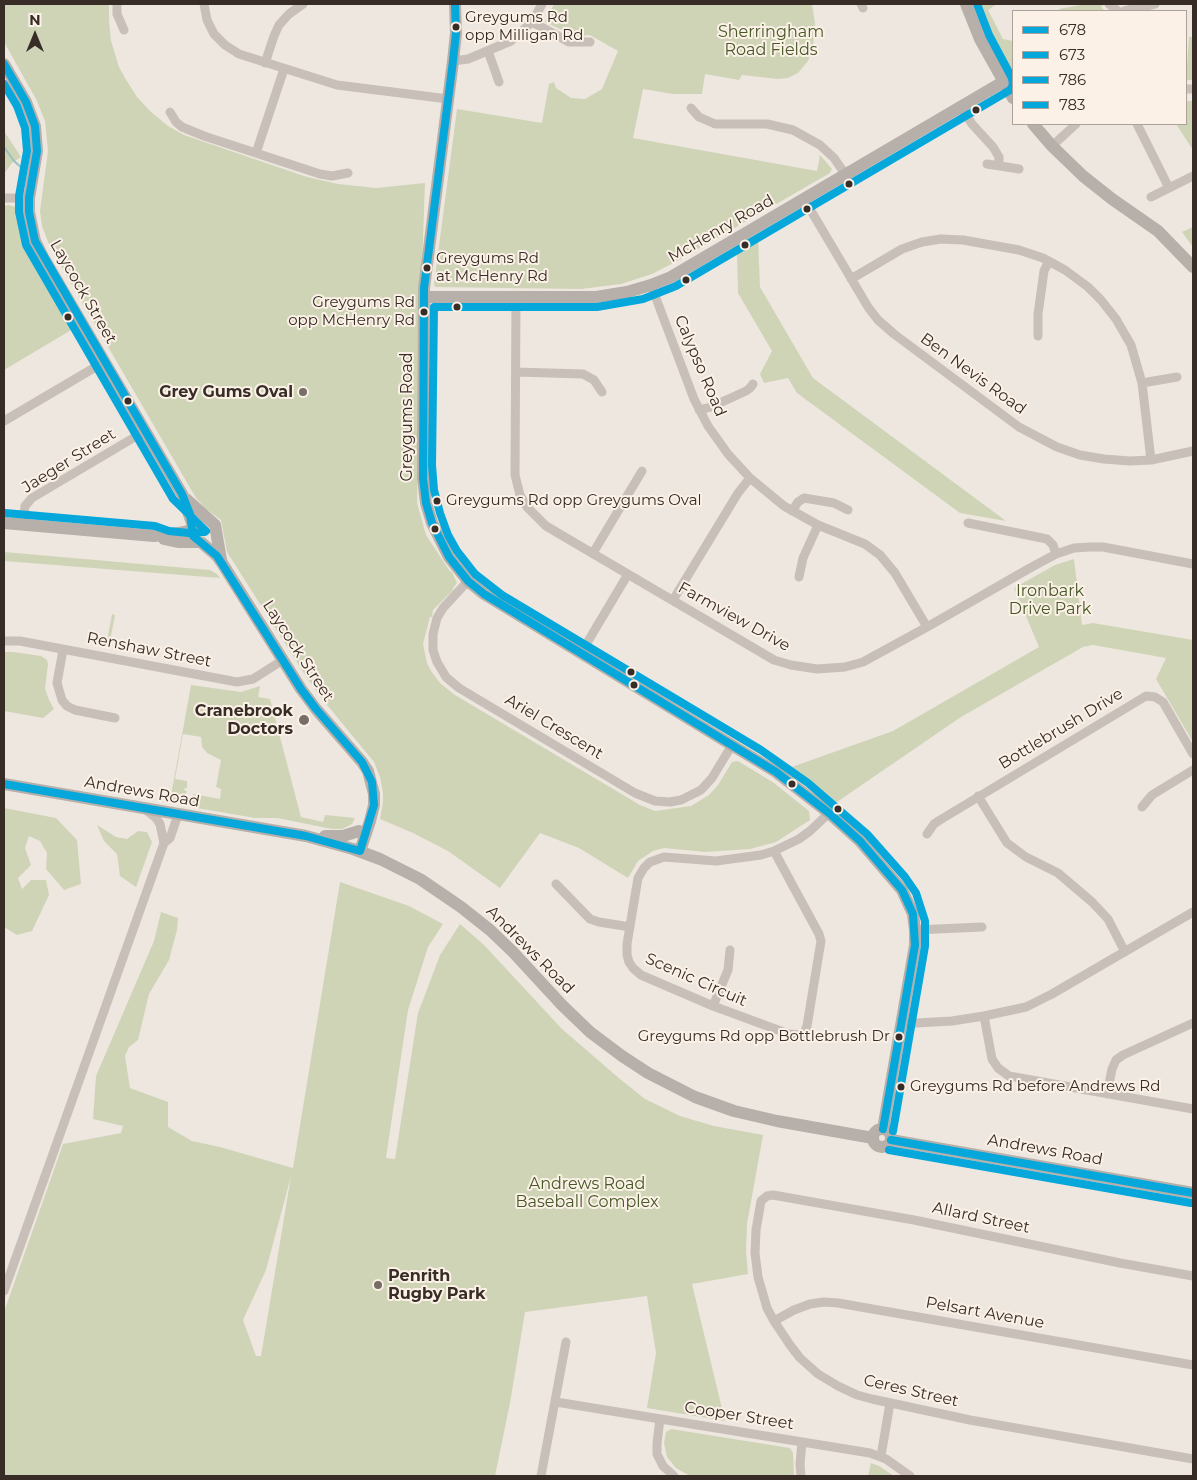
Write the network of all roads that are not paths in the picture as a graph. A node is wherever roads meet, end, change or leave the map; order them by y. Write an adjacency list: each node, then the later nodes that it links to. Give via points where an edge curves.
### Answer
1 (116, 4): 10 (street)
2 (204, 4): 14 (street, via 208,24 221,42 234,52)
3 (303, 4): 14 (street, via 279,25)
4 (455, 4): 13 (street, Greygums Road)
5 (542, 4): 9 (street)
6 (966, 4): 18 (street)
7 (1157, 7): 8 (street)
8 (1132, 10)
9 (532, 22): 11 (street, via 569,42); 12 (street, via 511,41)
10 (124, 30)
11 (590, 42)
12 (488, 51): 13 (street); 17 (street)
13 (453, 61): 20 (street, Greygums Road)
14 (265, 63): 16 (street)
15 (4, 64): 37 (street, Laycock Street, via 26,102 35,126 36,163)
16 (284, 69): 20 (street, via 337,85); 28 (street)
17 (500, 82)
18 (1003, 82): 19 (street); 21 (street, McHenry Road)
19 (1012, 96)
20 (448, 100): 44 (street, Greygums Road)
21 (961, 107): 30 (street, via 993,147 999,157); 33 (street, McHenry Road)
22 (691, 108): 33 (street, via 704,120 715,124 767,124 793,130 820,145)
23 (170, 112): 28 (street, via 176,122 191,132)
24 (1034, 125): 27 (street)
25 (1075, 125): 27 (street)
26 (1138, 125): 35 (street)
27 (1052, 146): 41 (street, via 1101,191 1158,231)
28 (256, 153): 32 (street, via 323,175)
29 (987, 164): 30 (street)
30 (999, 166): 31 (street)
31 (1019, 170)
32 (348, 173)
33 (845, 174): 39 (street, McHenry Road)
34 (1193, 176): 35 (street)
35 (1169, 188): 38 (street)
36 (4, 198): 37 (street)
37 (29, 198): 47 (street, Laycock Street, via 35,241)
38 (1152, 198)
39 (804, 199): 42 (street, Ben Nevis Road); 43 (street, McHenry Road, via 671,277)
40 (1049, 261): 42 (street, via 1009,248 935,239 902,249); 46 (street, via 1044,271); 50 (street, via 1080,281 1112,312 1131,345)
41 (1193, 267)
42 (851, 279): 57 (street, Ben Nevis Road, via 873,313 889,330 1029,433 1057,447 1086,456)
43 (651, 285): 45 (street, McHenry Road, via 596,297); 53 (street, Calypso Road)
44 (424, 297): 45 (street, McHenry Road); 77 (street, Greygums Road, via 424,492 439,539)
45 (516, 297): 48 (street, Farmview Drive)
46 (1038, 336)
47 (104, 362): 54 (street); 55 (street, Laycock Street)
48 (516, 372): 52 (street, via 583,374 594,380); 71 (street, Farmview Drive, via 515,470 520,495 530,512 542,523)
49 (1177, 377): 50 (street)
50 (1142, 383): 57 (street)
51 (753, 384): 53 (street, via 746,391)
52 (602, 392)
53 (699, 410): 59 (street, Calypso Road, via 728,454)
54 (4, 421)
55 (145, 431): 60 (street, Laycock Street); 65 (street, Jaeger Street, via 32,498 25,506)
56 (1193, 451): 57 (street, Ben Nevis Road)
57 (1151, 460)
58 (642, 471): 71 (street)
59 (750, 478): 61 (street, Calypso Road); 78 (street)
60 (182, 494): 66 (street, Laycock Street); 68 (street, Laycock Street)
61 (792, 510): 62 (street, via 804,498 834,503); 67 (street, Calypso Road)
62 (848, 510)
63 (4, 523): 65 (street)
64 (968, 523): 72 (street, via 1047,539 1054,545)
65 (23, 525): 69 (street)
66 (213, 525): 68 (street, via 200,519); 70 (street, via 215,536 211,541); 73 (street, Laycock Street)
67 (818, 525): 76 (street, via 803,558); 79 (street, Calypso Road, via 865,544 880,555 895,573)
68 (192, 528): 69 (street); 70 (street, via 193,536)
69 (154, 536): 70 (street, via 167,541)
70 (201, 542): 73 (street, Laycock Street)
71 (592, 553): 75 (street, Farmview Drive)
72 (1056, 554): 74 (street, Farmview Drive, via 1082,547 1098,547); 79 (street, Farmview Drive)
73 (222, 563): 83 (street, Laycock Street)
74 (1193, 564)
75 (628, 574): 78 (street, Farmview Drive); 82 (street)
76 (799, 577)
77 (468, 581): 82 (street, Greygums Road, via 496,603); 85 (street, Ariel Crescent, via 443,608 433,634 437,662 446,677 459,688 635,793 655,801 681,800 701,790)
78 (673, 600): 79 (street, Farmview Drive, via 765,655 782,663 809,668 835,668 863,662)
79 (927, 627)
80 (4, 641): 81 (street, Renshaw Street)
81 (63, 650): 83 (street, Renshaw Street, via 237,682 253,679); 84 (street, via 57,683 62,700 75,710)
82 (580, 654): 85 (street, Greygums Road)
83 (283, 660): 94 (street, Laycock Street, via 311,702 362,762 372,782 374,805)
84 (116, 718)
85 (732, 745): 92 (street, Greygums Road, via 776,772)
86 (1193, 754): 89 (street, Bottlebrush Drive, via 1163,702 1146,696)
87 (1193, 770): 90 (street, via 1152,794)
88 (4, 784): 91 (street, Andrews Road)
89 (978, 796): 95 (street, Bottlebrush Drive, via 937,822); 107 (street, via 1007,842 1058,873 1092,902 1108,919)
90 (1142, 807)
91 (144, 809): 93 (street, Andrews Road); 97 (street, via 160,824)
92 (828, 812): 99 (street, Scenic Circuit, via 805,835); 105 (street, Greygums Road, via 860,841 902,890 912,910)
93 (178, 815): 96 (street, Andrews Road); 97 (street, via 170,838)
94 (364, 829): 96 (street, via 343,836); 98 (street, Laycock Street); 100 (street, via 369,844)
95 (927, 834)
96 (306, 836): 98 (street, Andrews Road)
97 (164, 843): 120 (street)
98 (356, 850): 100 (street, Andrews Road)
99 (774, 851): 103 (street, Scenic Circuit, via 728,860 668,857 654,860 640,874); 108 (street, Scenic Circuit, via 820,939 804,1037)
100 (380, 859): 115 (street, Andrews Road, via 420,879 461,906 490,930 590,1032 648,1073 695,1097 742,1113)
101 (556, 884): 103 (street, via 590,919)
102 (1193, 912): 107 (street)
103 (630, 926): 108 (street, Scenic Circuit, via 627,955 636,971)
104 (982, 927): 105 (street)
105 (916, 930): 110 (street, Greygums Road)
106 (730, 950): 108 (street, via 728,970)
107 (1125, 952): 109 (street, via 1034,1003)
108 (713, 1006)
109 (984, 1016): 110 (street, via 916,1023); 112 (street, via 995,1071 1020,1079)
110 (903, 1020): 114 (street, Greygums Road)
111 (1193, 1023): 112 (street, via 1116,1060)
112 (1107, 1094): 113 (street)
113 (1193, 1109)
114 (883, 1129): 115 (street, via 875,1132); 116 (street, via 890,1133)
115 (873, 1138): 116 (street, Andrews Road, via 882,1147)
116 (891, 1140): 117 (street, Andrews Road)
117 (1193, 1193)
118 (762, 1199): 119 (street, Allard Street, via 773,1195 914,1220); 121 (street, Ceres Street, via 755,1236 756,1269 762,1295)
119 (1193, 1276)
120 (4, 1292)
121 (774, 1321): 123 (street, Pelsart Avenue, via 810,1304 838,1303); 125 (street, Ceres Street, via 790,1345 818,1374 852,1392)
122 (566, 1342): 124 (street)
123 (1193, 1365)
124 (556, 1402): 126 (street, Cooper Street); 130 (street)
125 (890, 1403): 128 (street); 129 (street, Ceres Street)
126 (660, 1419): 127 (street, Cooper Street); 131 (street, via 657,1454 663,1466)
127 (802, 1442): 128 (street, Cooper Street); 132 (street)
128 (881, 1456): 133 (street, Cooper Street)
129 (1193, 1459)
130 (541, 1476)
131 (674, 1476)
132 (801, 1476)
133 (910, 1476)

